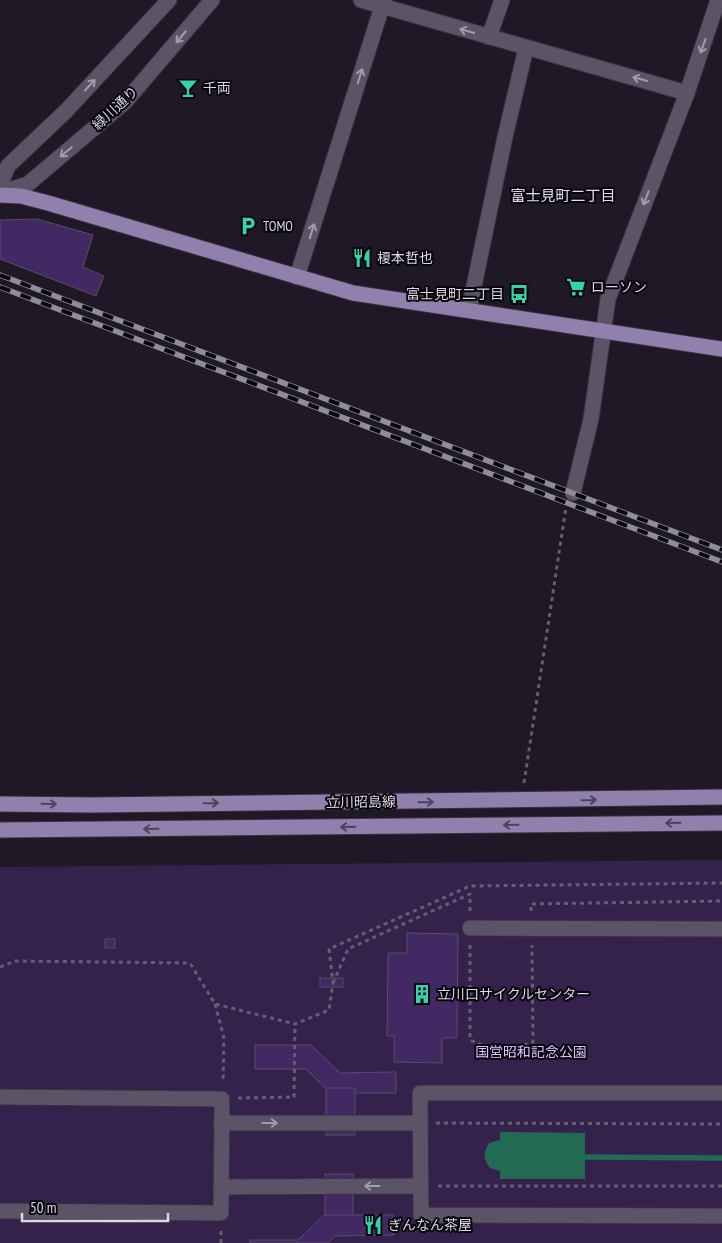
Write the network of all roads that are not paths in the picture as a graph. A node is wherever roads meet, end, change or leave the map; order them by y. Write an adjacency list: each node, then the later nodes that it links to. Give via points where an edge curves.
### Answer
1 (169, 0): 10 (street, one-way to 1, via 8,166 66,112)
2 (212, 0): 11 (street, 緑川通り, one-way to 11, via 126,101 28,184)
3 (361, 0): 5 (street)
4 (502, 0): 7 (street)
5 (383, 4): 7 (street, one-way to 5); 12 (street, one-way to 5)
6 (719, 4): 9 (street, one-way to 9)
7 (489, 37): 8 (street)
8 (526, 48): 9 (street, one-way to 8); 13 (street)
9 (687, 93): 14 (street, one-way to 14, via 608,299)
10 (0, 185)
11 (0, 194): 12 (main road, via 48,203)
12 (297, 278): 13 (main road, via 353,293)
13 (468, 310): 14 (main road)
14 (602, 331): 15 (main road); 16 (street, via 591,419)
15 (722, 349)
16 (573, 493)
17 (722, 798): 18 (main road, 立川昭島線, one-way to 17)
18 (0, 804)
19 (722, 823): 20 (main road, 立川昭島線, one-way to 20)
20 (0, 830)
21 (470, 928): 22 (street)
22 (722, 929)
23 (722, 1093): 26 (street, via 420,1093)
24 (0, 1097): 25 (street, via 222,1099)
25 (221, 1123): 26 (street, one-way to 26); 28 (street)
26 (420, 1124): 27 (street)
27 (421, 1186): 28 (street, one-way to 28); 30 (street, via 421,1215)
28 (221, 1187): 29 (street, via 221,1213)
29 (0, 1211)
30 (722, 1216)

